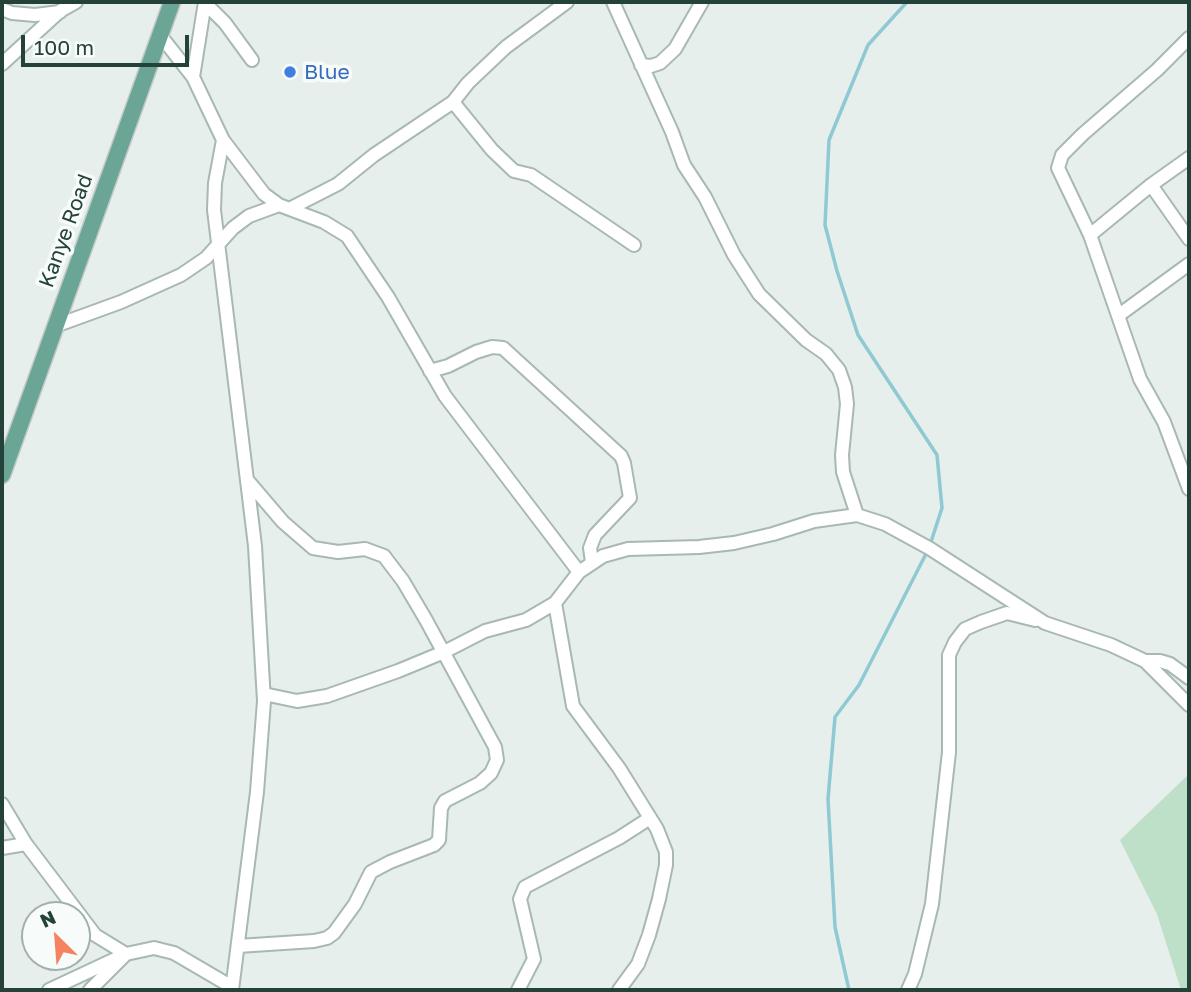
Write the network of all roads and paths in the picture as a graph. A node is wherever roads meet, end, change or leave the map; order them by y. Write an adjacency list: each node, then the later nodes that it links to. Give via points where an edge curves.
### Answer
1 (76, 2): 8 (street)
2 (172, 2): 9 (main road, Kanye Road)
3 (205, 2): 11 (street); 14 (street)
4 (567, 2): 15 (street, via 506,47)
5 (613, 2): 13 (street)
6 (702, 2): 13 (street, via 675,49 660,63)
7 (2, 9): 8 (street, via 35,15)
8 (60, 12): 12 (street)
9 (160, 35): 14 (street); 26 (main road, Kanye Road)
10 (1189, 38): 20 (street, via 1058,162)
11 (252, 60)
12 (2, 64)
13 (642, 65): 31 (street, via 684,165 759,294 839,370 847,404 843,472)
14 (193, 77): 16 (street)
15 (453, 102): 19 (street, via 338,184); 23 (street, via 514,171 531,175)
16 (223, 140): 19 (street, via 264,194); 22 (street, via 215,183)
17 (1189, 158): 18 (street)
18 (1151, 185): 20 (street); 21 (street)
19 (285, 206): 22 (street, via 249,216); 27 (street, via 347,236)
20 (1090, 235): 25 (street)
21 (1189, 239)
22 (217, 245): 26 (street, via 181,275); 29 (street)
23 (634, 245)
24 (1189, 264): 25 (street)
25 (1119, 315): 30 (street, via 1140,379 1164,422)
26 (55, 326): 28 (main road, Kanye Road)
27 (430, 372): 32 (street, via 476,352 503,348 621,456 630,498 595,535 590,548); 33 (street)
28 (2, 475)
29 (247, 480): 36 (street, via 313,548 338,552 365,549 384,556); 39 (street)
30 (1189, 489)
31 (857, 515): 32 (street, via 734,542 628,549); 35 (street, via 929,548)
32 (592, 562): 33 (street)
33 (579, 572): 34 (street)
34 (555, 603): 36 (street, via 526,620 485,631); 42 (street, via 573,706)
35 (1045, 622): 37 (street); 52 (street, via 1007,613 965,629 949,655 949,752 932,904)
36 (443, 652): 39 (street, via 327,696 297,701); 45 (street, via 495,747 497,760 491,774 445,801 434,845 371,872 355,904 327,938)
37 (1146, 662): 38 (street, via 1170,664); 40 (street)
38 (1189, 678)
39 (264, 694): 45 (street, via 259,779)
40 (1189, 705)
41 (2, 804): 43 (street)
42 (650, 818): 50 (street, via 525,887 520,899 534,959); 51 (street, via 663,841 666,865 638,964)
43 (26, 844): 44 (street); 46 (street, via 94,935)
44 (2, 848)
45 (238, 946): 47 (street)
46 (126, 954): 47 (street, via 154,948 174,953); 48 (street); 49 (street)
47 (232, 989)
48 (49, 990)
49 (90, 990)
50 (518, 990)
51 (619, 990)
52 (908, 990)

